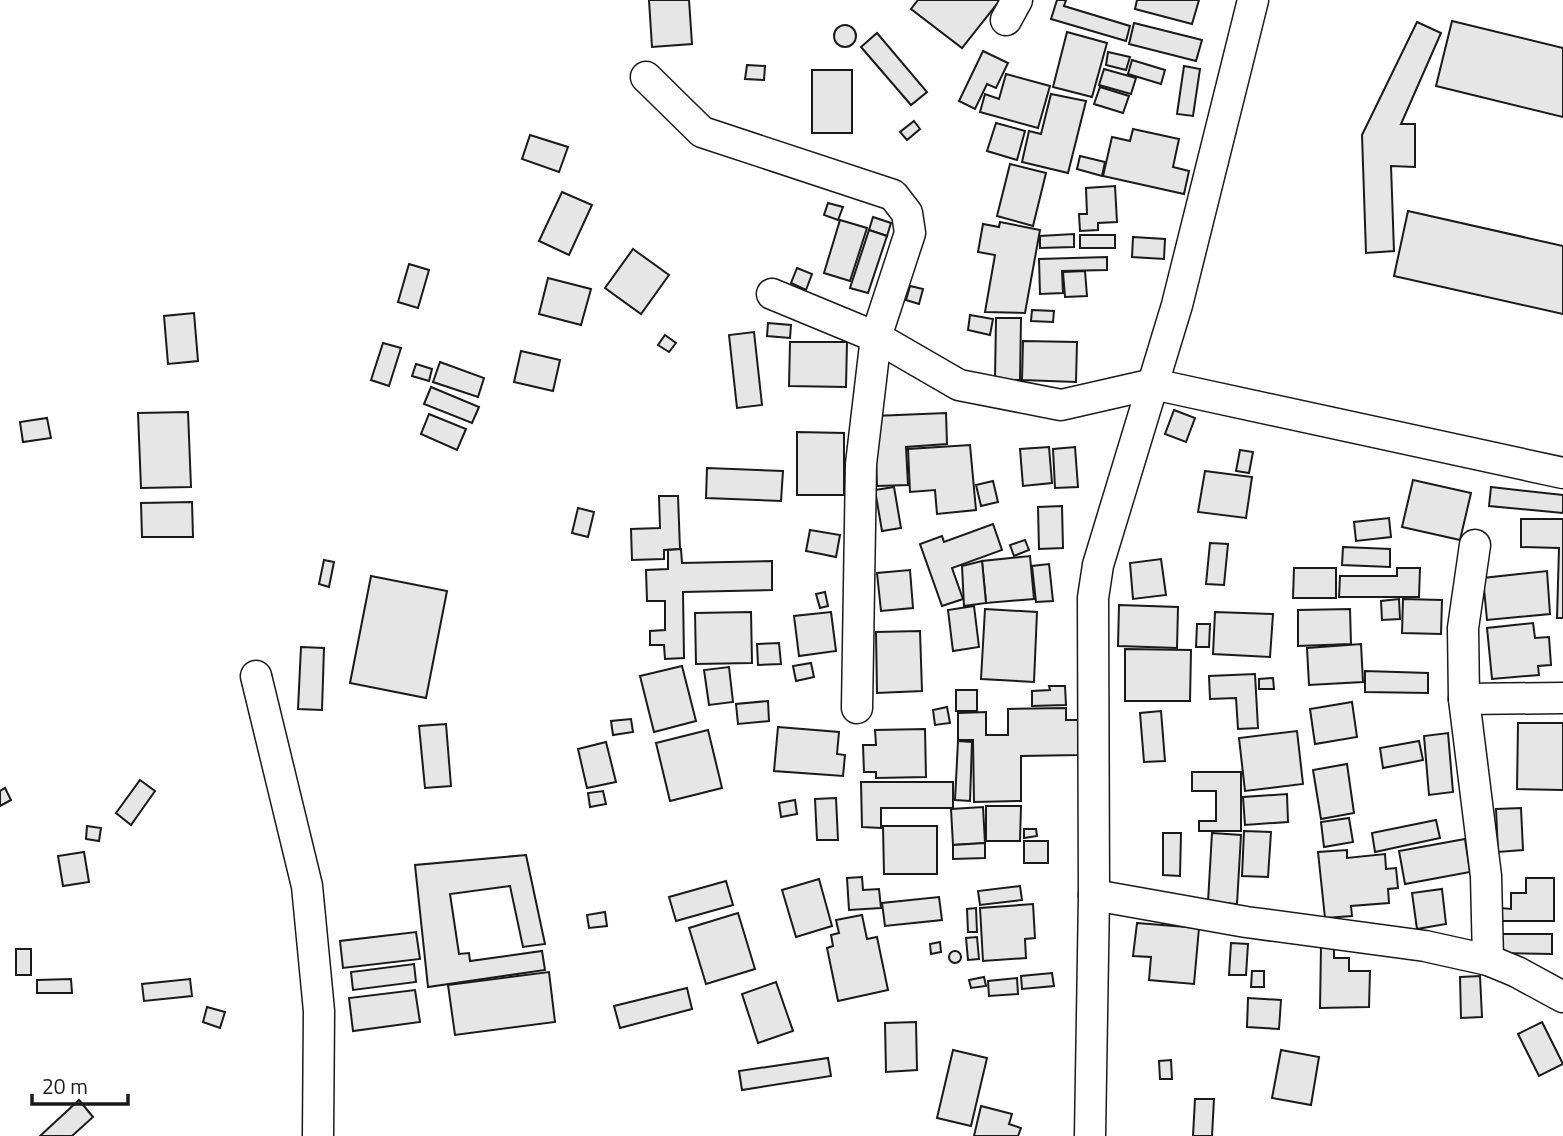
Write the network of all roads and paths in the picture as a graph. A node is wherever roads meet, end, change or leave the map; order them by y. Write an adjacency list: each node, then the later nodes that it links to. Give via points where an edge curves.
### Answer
1 (1253, 0): 5 (street)
2 (646, 77): 4 (street, via 702,132 893,195 907,213 910,233)
3 (772, 294): 4 (street)
4 (876, 337): 5 (street, via 959,385 1061,405); 11 (street, via 862,464)
5 (1153, 384): 6 (street); 12 (street, via 1098,565 1093,598)
6 (1563, 473)
7 (1475, 545): 10 (street, via 1463,628)
8 (256, 676): 15 (street, via 307,886 319,1011)
9 (1563, 698): 10 (street)
10 (1464, 699): 13 (street, via 1486,876)
11 (857, 708)
12 (1094, 895): 13 (street, via 1246,922 1425,946); 16 (street)
13 (1488, 960): 14 (street)
14 (1563, 997)
15 (318, 1136)
16 (1090, 1136)

